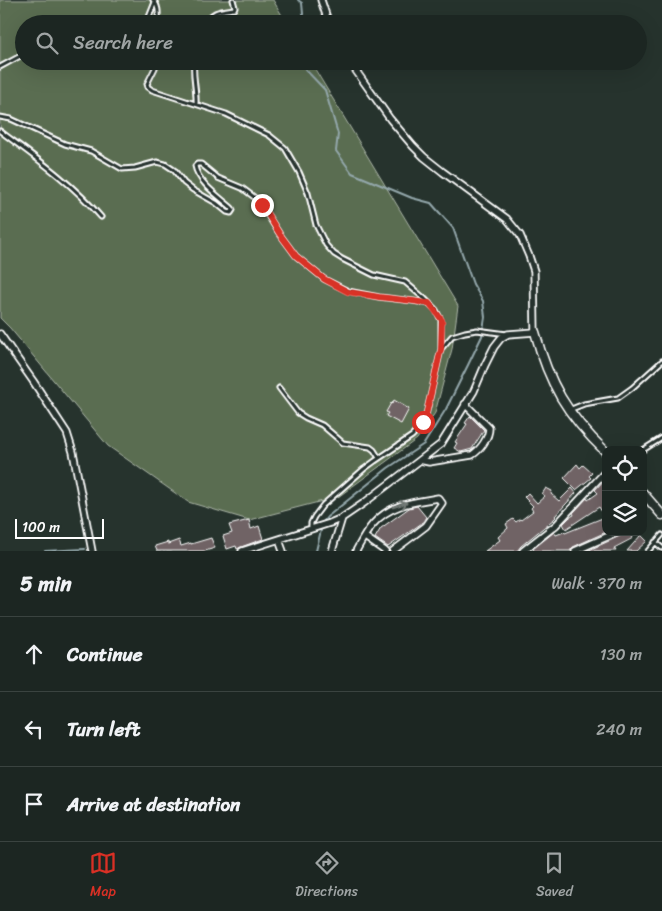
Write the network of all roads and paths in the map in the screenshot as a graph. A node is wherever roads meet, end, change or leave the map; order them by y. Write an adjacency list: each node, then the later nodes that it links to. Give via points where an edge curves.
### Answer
1 (233, 0): 6 (lane, via 235,8)
2 (321, 0): 7 (street)
3 (154, 1): 4 (lane); 5 (lane)
4 (150, 15)
5 (158, 15)
6 (212, 15)
7 (326, 15)
8 (15, 59): 9 (lane)
9 (0, 67)
10 (154, 70): 13 (lane, via 148,87)
11 (193, 70): 13 (lane)
12 (355, 70): 18 (street, via 413,146 507,219 520,235 534,271)
13 (196, 104): 17 (lane, via 255,128 285,148 300,172 316,225 334,254 374,275 405,282)
14 (0, 117): 17 (lane, via 65,144 91,151 122,169 156,162 165,164 193,190 231,213 232,208 199,176 196,166 200,164 258,200 292,252 324,279 348,292)
15 (0, 131): 16 (lane, via 66,181)
16 (101, 217)
17 (429, 303): 21 (lane, via 442,320)
18 (535, 332): 20 (street); 25 (street, via 545,366)
19 (0, 334): 42 (street, via 67,433)
20 (508, 334): 21 (lane, via 478,330 465,332 452,336); 24 (street, via 494,347)
21 (441, 349): 29 (lane, via 423,422 412,436)
22 (662, 362): 25 (lane, via 618,398)
23 (279, 388): 29 (lane, via 301,415 322,425 343,443 370,447)
24 (466, 404): 30 (street, via 441,444); 30 (street, via 489,428 477,452 429,462)
25 (569, 410): 28 (street)
26 (662, 438): 27 (lane)
27 (647, 447)
28 (602, 448)
29 (379, 458): 35 (lane, via 318,512)
30 (420, 460): 34 (street)
31 (602, 475): 49 (street, via 556,525)
32 (647, 500): 33 (street)
33 (662, 515)
34 (342, 518): 35 (street); 45 (street)
35 (311, 529): 39 (street)
36 (662, 535): 40 (lane)
37 (365, 536): 46 (street); 47 (street); 48 (street, one-way to 48, via 374,523 392,508 438,498 442,503 426,526)
38 (609, 536): 50 (street)
39 (279, 540): 43 (street); 44 (street)
40 (655, 542): 41 (lane); 51 (lane)
41 (662, 548)
42 (92, 551)
43 (242, 551)
44 (282, 551)
45 (332, 551)
46 (356, 551)
47 (385, 551)
48 (392, 551)
49 (523, 551)
50 (575, 551)
51 (648, 551)

